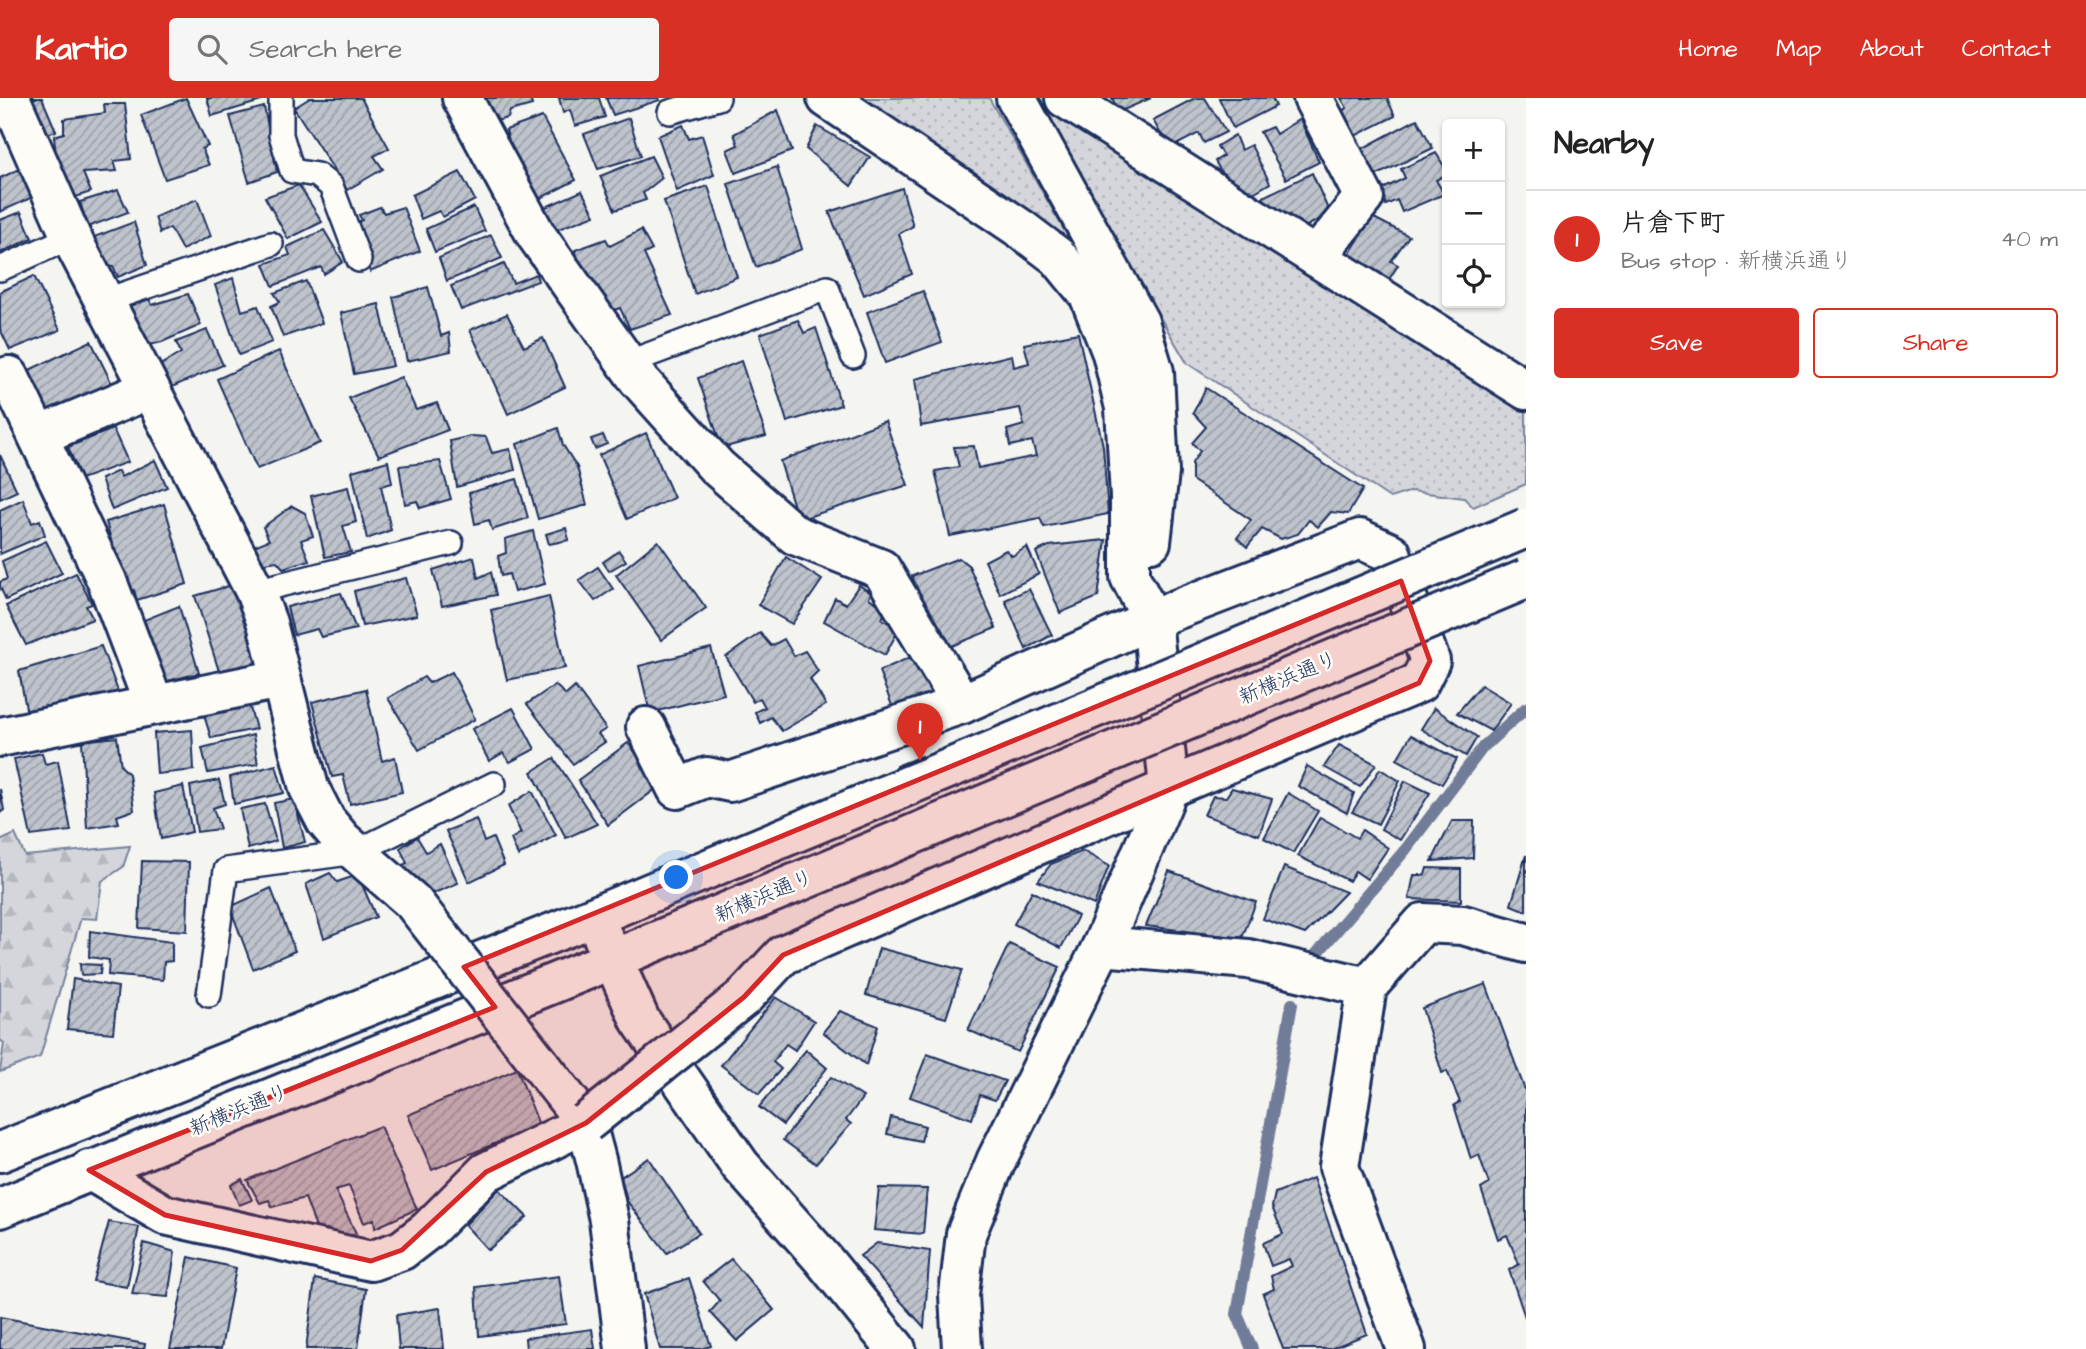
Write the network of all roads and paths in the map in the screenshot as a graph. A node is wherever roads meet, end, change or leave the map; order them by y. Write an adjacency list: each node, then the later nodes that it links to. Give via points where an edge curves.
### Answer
1 (10, 98): 10 (street)
2 (281, 98): 13 (lane, via 281,135 292,171 317,175 331,186)
3 (463, 98): 17 (street, via 536,235)
4 (718, 98): 9 (lane)
5 (827, 98): 26 (street, via 1049,250 1089,295 1112,353 1125,408 1130,577)
6 (1016, 98): 26 (street, via 1139,322 1154,373 1159,472)
7 (1065, 98): 12 (street)
8 (1313, 98): 12 (street, via 1364,197)
9 (670, 112)
10 (71, 237): 14 (lane); 15 (street)
11 (271, 243): 15 (lane)
12 (1316, 257): 20 (street)
13 (359, 260)
14 (0, 270)
15 (104, 301): 19 (street)
16 (853, 356): 17 (lane, via 827,288)
17 (627, 363): 28 (street, via 718,467 795,535 881,569)
18 (9, 376): 21 (street)
19 (150, 389): 21 (street); 25 (street)
20 (1526, 390)
21 (38, 436): 29 (street, via 107,581)
22 (1526, 528): 35 (street, bridge)
23 (451, 543): 25 (lane)
24 (1526, 579): 38 (street, 新横浜通り, bridge)
25 (255, 591): 27 (street)
26 (1148, 611): 28 (street); 33 (street); 33 (street, via 1360,539 1391,553 1430,661 1419,683)
27 (281, 679): 29 (street); 34 (street, via 309,788 326,821)
28 (962, 704): 30 (street, via 730,782 707,777 677,789)
29 (154, 705): 31 (street)
30 (646, 727)
31 (0, 737)
32 (494, 784): 34 (lane)
33 (1169, 788): 37 (street); 41 (street, bridge, via 783,955 744,997)
34 (356, 852): 40 (lane, via 226,870); 41 (street, bridge, via 413,902)
35 (595, 916): 38 (street); 42 (street)
36 (1526, 943): 39 (street, via 1463,925 1423,923)
37 (1102, 946): 39 (street, via 1248,959); 47 (street, via 996,1161 966,1234 960,1295)
38 (611, 960): 43 (street, 新横浜通り); 46 (street, via 640,1020 740,1165)
39 (1367, 987): 48 (street, via 1339,1167)
40 (209, 995)
41 (586, 1123): 43 (street, via 486,1172 428,1230 402,1250 371,1261 165,1215); 45 (street, via 609,1220)
42 (0, 1152)
43 (89, 1170): 44 (street, 新横浜通り)
44 (0, 1208)
45 (625, 1349)
46 (896, 1349)
47 (962, 1349)
48 (1406, 1349)

